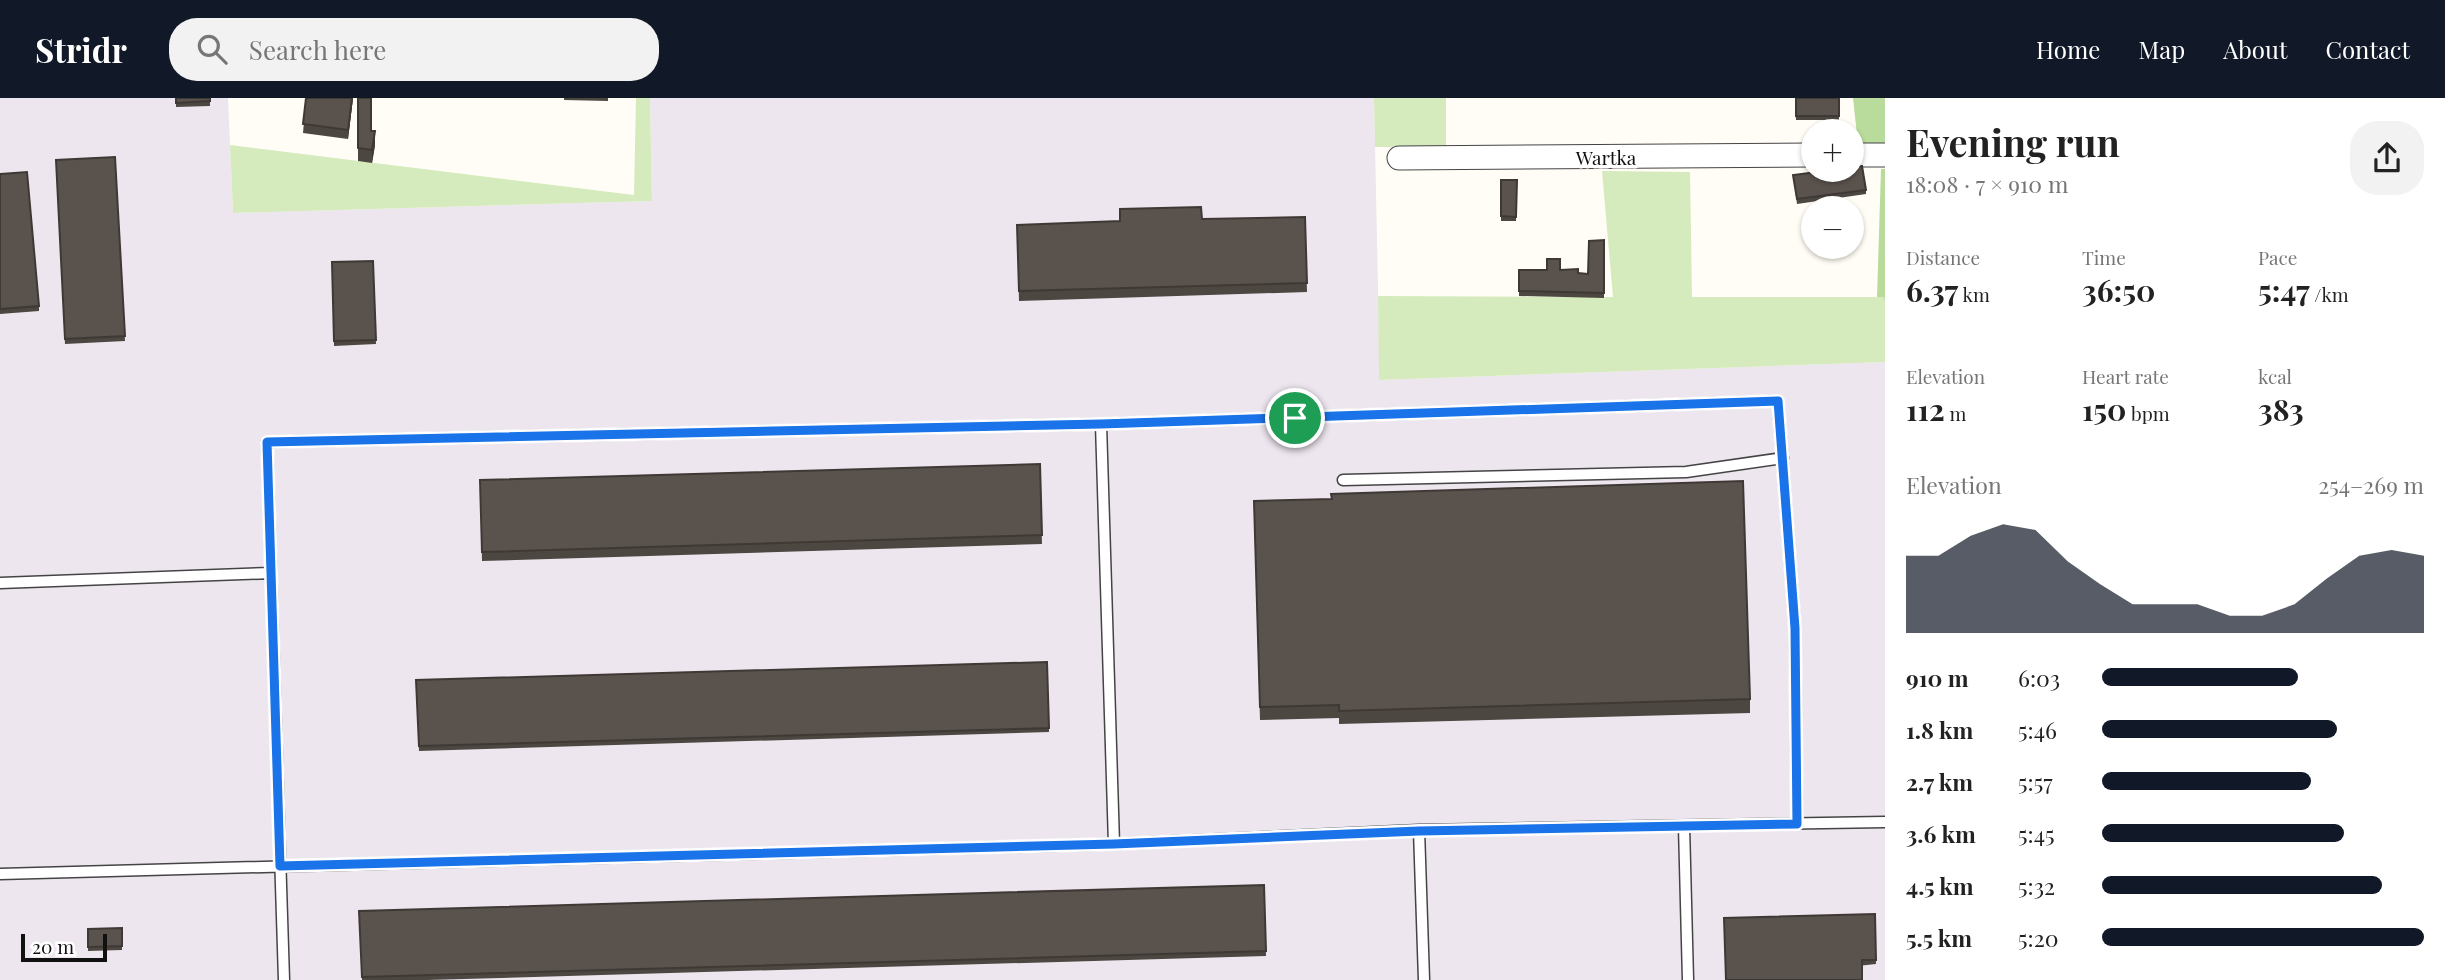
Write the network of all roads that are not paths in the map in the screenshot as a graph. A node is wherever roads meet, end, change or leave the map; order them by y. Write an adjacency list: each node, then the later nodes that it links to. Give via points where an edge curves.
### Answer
1 (1864, 155): 2 (street)
2 (1885, 155)
3 (1801, 156): 4 (street, Wartka)
4 (1399, 158)
5 (1101, 424): 6 (lane, via 1778,401); 8 (lane, via 267,442); 14 (lane)
6 (1783, 458): 7 (lane, via 1686,472); 11 (lane, via 1795,628)
7 (1343, 480)
8 (271, 573): 9 (lane); 15 (lane)
9 (0, 583)
10 (1885, 822): 11 (lane)
11 (1797, 824): 12 (lane)
12 (1684, 826): 13 (lane); 19 (lane)
13 (1419, 831): 14 (lane); 18 (lane)
14 (1114, 844): 15 (lane)
15 (280, 866): 16 (lane); 17 (lane)
16 (0, 874)
17 (284, 980)
18 (1424, 980)
19 (1688, 980)

